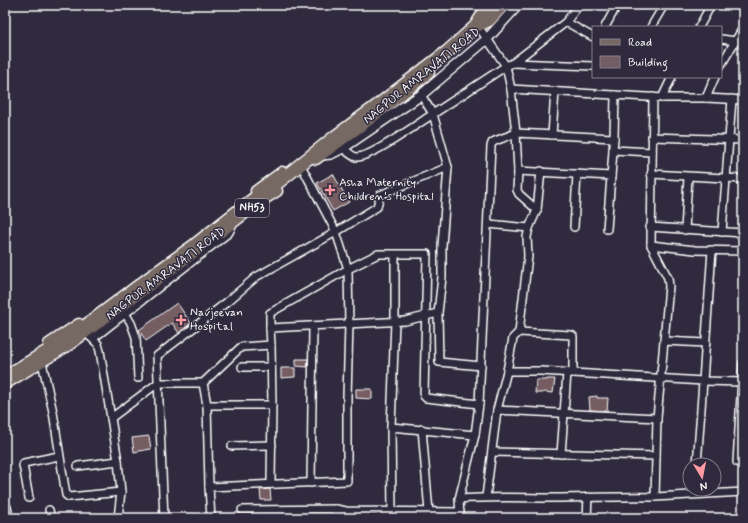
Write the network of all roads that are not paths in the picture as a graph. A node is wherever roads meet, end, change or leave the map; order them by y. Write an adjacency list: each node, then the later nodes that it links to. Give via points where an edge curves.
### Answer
1 (503, 5): 7 (highway, NAGPUR AMRAVATI ROAD / NH53)
2 (518, 5): 15 (street)
3 (579, 5): 8 (street)
4 (616, 5): 9 (street)
5 (664, 5): 10 (street)
6 (711, 5): 11 (street)
7 (488, 13): 12 (highway, NAGPUR AMRAVATI ROAD); 88 (main road, NAGPUR AMRAVATI ROAD / NH53, via 163,263 66,333)
8 (566, 22): 14 (street); 18 (street)
9 (606, 26)
10 (652, 26)
11 (700, 26)
12 (478, 28): 15 (street); 43 (main road, NAGPUR AMRAVATI ROAD / NH53, via 415,84); 90 (highway, via 271,188 68,339)
13 (743, 28): 17 (street)
14 (592, 36)
15 (487, 39): 20 (street); 26 (street)
16 (722, 39): 17 (street)
17 (740, 42): 19 (street)
18 (514, 63): 20 (street); 21 (street)
19 (722, 64)
20 (506, 66): 24 (street); 33 (street)
21 (592, 66)
22 (672, 78): 29 (street)
23 (715, 78): 30 (street)
24 (511, 89): 25 (street); 34 (street)
25 (555, 91): 27 (street); 35 (street)
26 (421, 95): 33 (street); 40 (street)
27 (615, 95): 28 (street); 37 (street)
28 (653, 97): 29 (street); 36 (street)
29 (662, 98): 30 (street)
30 (706, 98): 31 (street)
31 (732, 99): 32 (street); 38 (street)
32 (743, 100)
33 (433, 114): 40 (street, via 364,156 353,156); 44 (street)
34 (516, 133): 35 (street); 46 (street); 56 (street, via 492,143)
35 (552, 135): 37 (street)
36 (652, 137): 38 (street); 42 (street)
37 (614, 138): 41 (street)
38 (728, 139): 39 (street); 52 (street)
39 (743, 140)
40 (343, 148): 43 (street)
41 (613, 150): 42 (street); 50 (street)
42 (652, 152): 49 (street)
43 (322, 155): 45 (main road, NAGPUR AMRAVATI ROAD / NH53)
44 (448, 167): 62 (street, via 380,195 377,207); 71 (street)
45 (303, 169): 55 (main road, NAGPUR AMRAVATI ROAD / NH53); 62 (street)
46 (518, 171): 47 (street); 54 (street, via 518,192)
47 (541, 171): 48 (street); 54 (street)
48 (577, 174): 50 (street); 57 (street)
49 (651, 174): 51 (street); 59 (street)
50 (611, 176): 60 (street)
51 (688, 177): 52 (street); 61 (street)
52 (726, 178): 53 (street); 63 (street)
53 (743, 179)
54 (537, 210): 58 (street)
55 (233, 223): 70 (street, via 228,232); 77 (main road, NAGPUR AMRAVATI ROAD / NH53)
56 (488, 224): 58 (street); 84 (street)
57 (574, 227)
58 (529, 228): 78 (street)
59 (650, 228): 61 (street); 65 (street)
60 (607, 229)
61 (685, 230): 63 (street)
62 (336, 232): 69 (street); 95 (street, via 256,277 157,356)
63 (722, 232): 64 (street)
64 (743, 233)
65 (651, 245): 66 (street); 79 (street, via 668,278)
66 (712, 250): 67 (street); 80 (street)
67 (743, 251)
68 (395, 255): 69 (street, via 378,254); 72 (street, via 426,254); 73 (street)
69 (348, 269): 74 (street); 76 (street, via 270,313)
70 (125, 313): 77 (street, via 96,335 92,336); 91 (street, via 136,337)
71 (438, 313): 72 (street); 84 (street, via 439,362)
72 (425, 315): 73 (street); 99 (street, via 424,396)
73 (395, 321): 74 (street); 105 (street)
74 (349, 324): 75 (street); 118 (street, via 347,481)
75 (312, 326): 76 (street); 118 (street)
76 (270, 328): 81 (street)
77 (87, 332): 82 (main road, NAGPUR AMRAVATI ROAD / NH53); 103 (street, via 98,344 100,351)
78 (519, 332): 87 (street, via 513,338); 89 (street, via 573,336)
79 (664, 341): 80 (street); 92 (street)
80 (706, 343): 93 (street)
81 (271, 345): 86 (street); 96 (street, via 241,347)
82 (42, 362): 97 (main road, NAGPUR AMRAVATI ROAD / NH53); 112 (street)
83 (743, 363): 94 (street)
84 (481, 366): 99 (street)
85 (242, 367): 86 (street)
86 (271, 367): 100 (street)
87 (507, 371): 89 (street); 101 (street)
88 (5, 372)
89 (570, 373): 92 (street); 102 (street)
90 (5, 377)
91 (138, 378)
92 (660, 379): 93 (street); 104 (street)
93 (703, 381): 94 (street); 114 (street)
94 (742, 382): 116 (street)
95 (158, 383): 96 (street); 103 (street); 142 (street)
96 (203, 383): 98 (street)
97 (5, 384)
98 (207, 404): 100 (street); 120 (street)
99 (479, 404): 107 (street)
100 (272, 405): 108 (street)
101 (497, 410): 102 (street); 110 (street)
102 (564, 414): 104 (street); 111 (street)
103 (111, 418): 115 (street)
104 (657, 418): 113 (street)
105 (391, 427): 106 (street); 134 (street)
106 (422, 429): 107 (street); 135 (street)
107 (475, 435): 129 (street)
108 (272, 445): 109 (street); 119 (street)
109 (232, 446)
110 (492, 452): 111 (street); 125 (street)
111 (561, 454): 113 (street)
112 (59, 456): 121 (street, via 66,495 69,497); 128 (street, via 24,463)
113 (656, 456): 127 (street)
114 (698, 457)
115 (118, 461): 117 (street); 121 (street)
116 (737, 462)
117 (78, 466)
118 (311, 483): 119 (street)
119 (271, 484): 120 (street)
120 (209, 487): 143 (street)
121 (120, 492): 141 (street)
122 (722, 492): 123 (street)
123 (743, 492)
124 (682, 494): 127 (street)
125 (486, 497): 126 (street); 129 (street)
126 (588, 497): 127 (street); 145 (street)
127 (655, 497)
128 (28, 498)
129 (459, 500): 138 (street)
130 (5, 505): 139 (street)
131 (49, 510): 140 (street)
132 (242, 510): 136 (street)
133 (336, 510): 134 (street); 136 (street); 144 (street)
134 (392, 512): 137 (street)
135 (429, 512): 137 (street); 138 (street)
136 (296, 514)
137 (420, 515)
138 (460, 515)
139 (9, 518)
140 (50, 518)
141 (118, 518)
142 (164, 518)
143 (211, 518)
144 (336, 518)
145 (587, 518)

